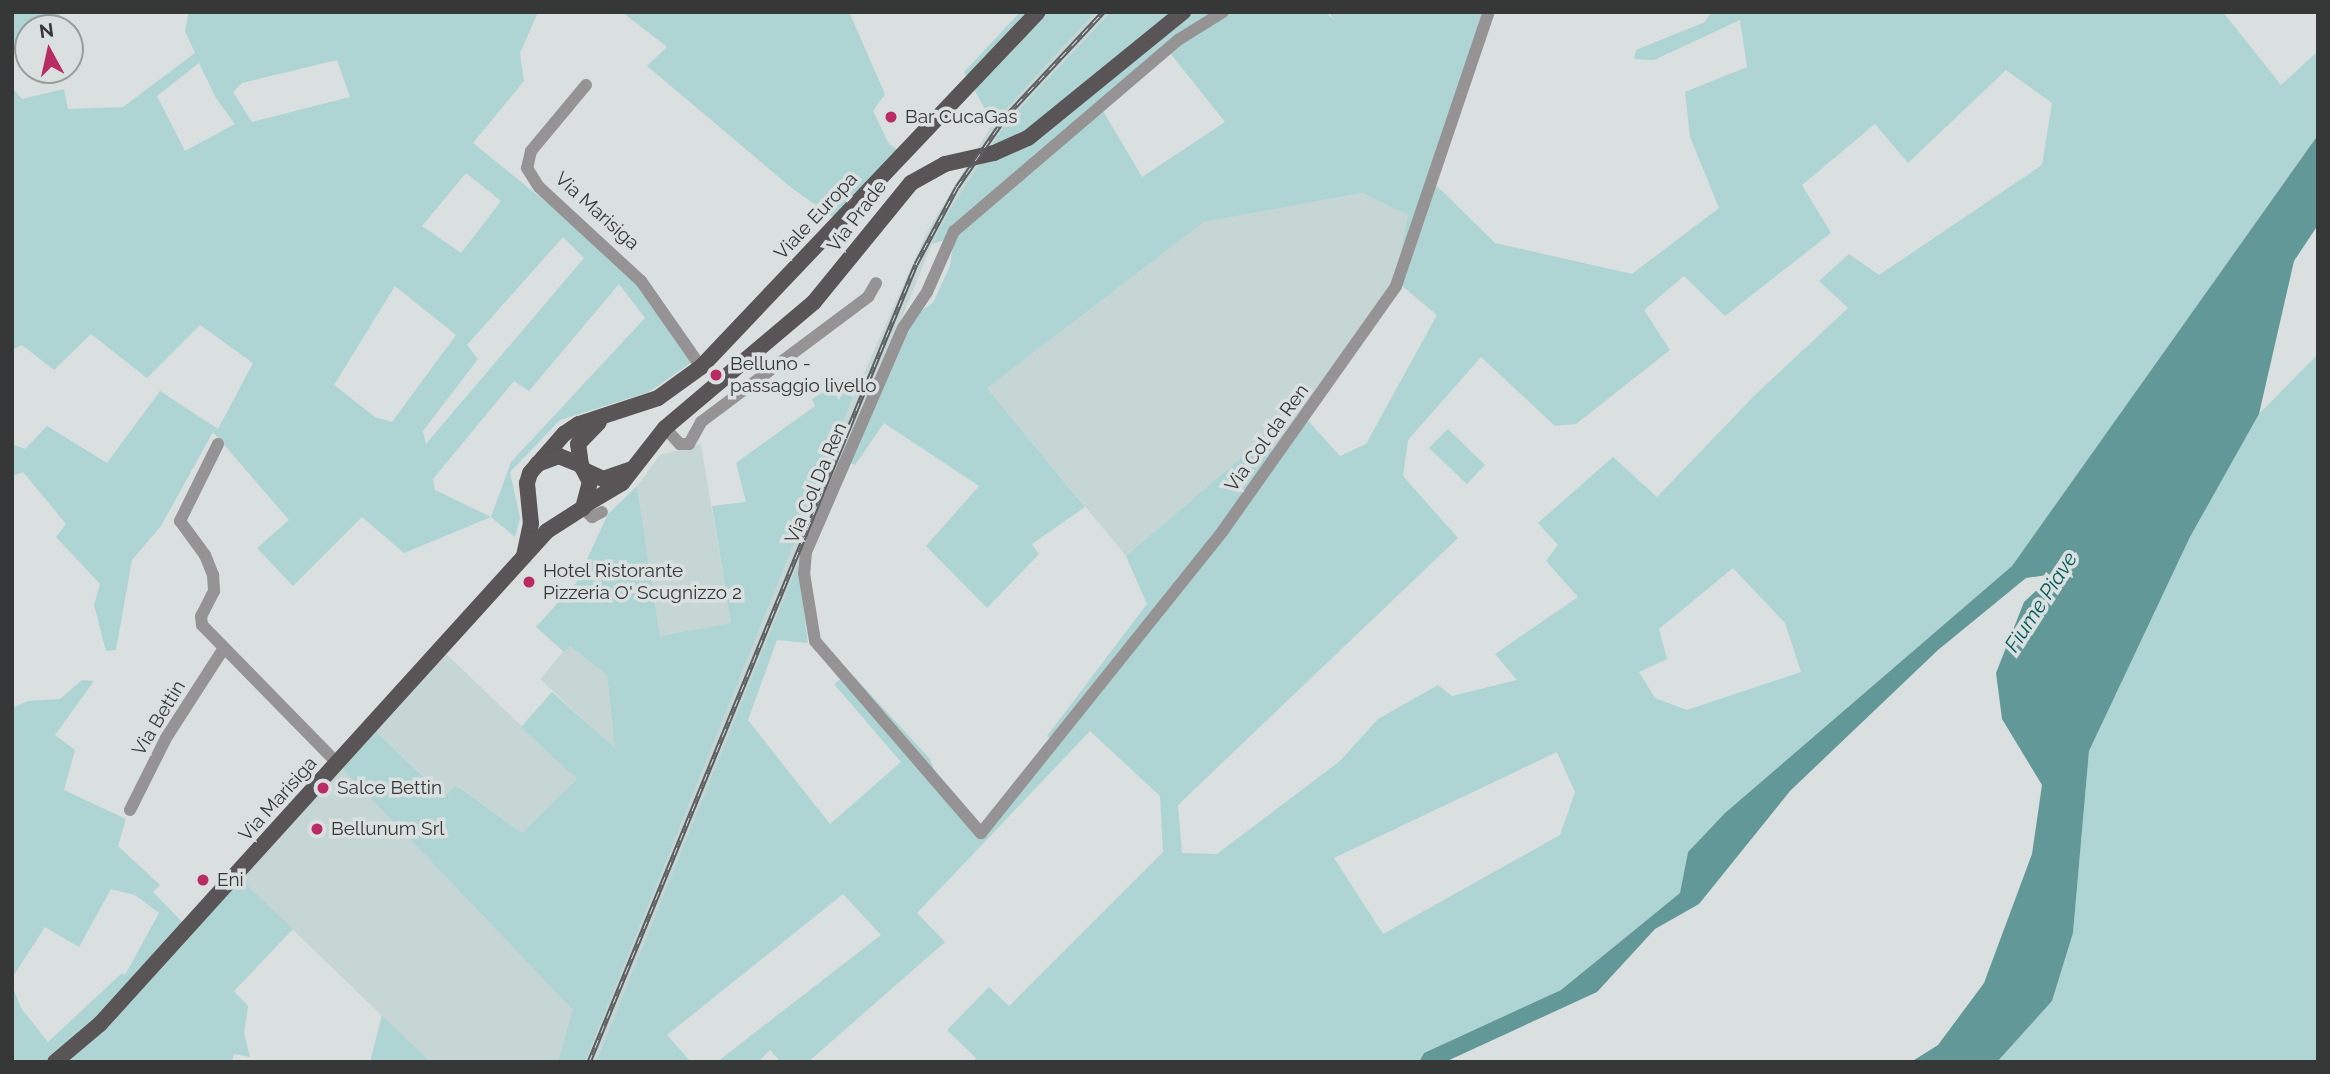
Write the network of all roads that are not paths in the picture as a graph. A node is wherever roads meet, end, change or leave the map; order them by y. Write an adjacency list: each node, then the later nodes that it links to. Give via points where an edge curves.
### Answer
1 (1038, 12): 7 (main road, Viale Europa)
2 (1183, 12): 9 (main road, Via Prade, via 1045,127 994,153 956,161 902,190 822,294)
3 (1223, 12): 22 (street, Via Col Da Ren, via 1178,40 954,231 937,271 903,328 806,552 804,573 815,641)
4 (1489, 12): 22 (street, Via Col da Ren, via 1396,286 1222,532)
5 (586, 85): 7 (street, Via Marisiga, via 531,151 527,168 539,187 641,281)
6 (876, 283): 9 (street, via 867,297 702,422 689,444 680,444)
7 (701, 367): 8 (main road, Viale Europa, via 658,398)
8 (604, 418): 11 (main road, Viale Europa, via 579,424 564,434); 12 (main road, Viale Europa, via 578,444)
9 (665, 428): 13 (main road, Via Prade)
10 (218, 444): 19 (street, via 180,521 212,568 214,591 201,620)
11 (537, 464): 12 (main road, via 559,456); 14 (main road, via 527,483)
12 (583, 468): 13 (main road, via 603,479); 15 (main road, via 590,494)
13 (631, 469): 15 (main road, Via Prade, via 612,491)
14 (530, 502): 17 (main road, via 545,517); 18 (main road)
15 (584, 506): 16 (street, via 592,517); 17 (main road, Via Marisiga)
16 (602, 513)
17 (563, 519): 18 (main road, Via Marisiga)
18 (524, 556): 20 (main road, Via Marisiga)
19 (224, 648): 20 (street); 21 (street, Via Bettin, via 166,738)
20 (338, 764): 23 (main road, Via Marisiga, via 100,1024)
21 (130, 810)
22 (981, 833)
23 (55, 1062)

